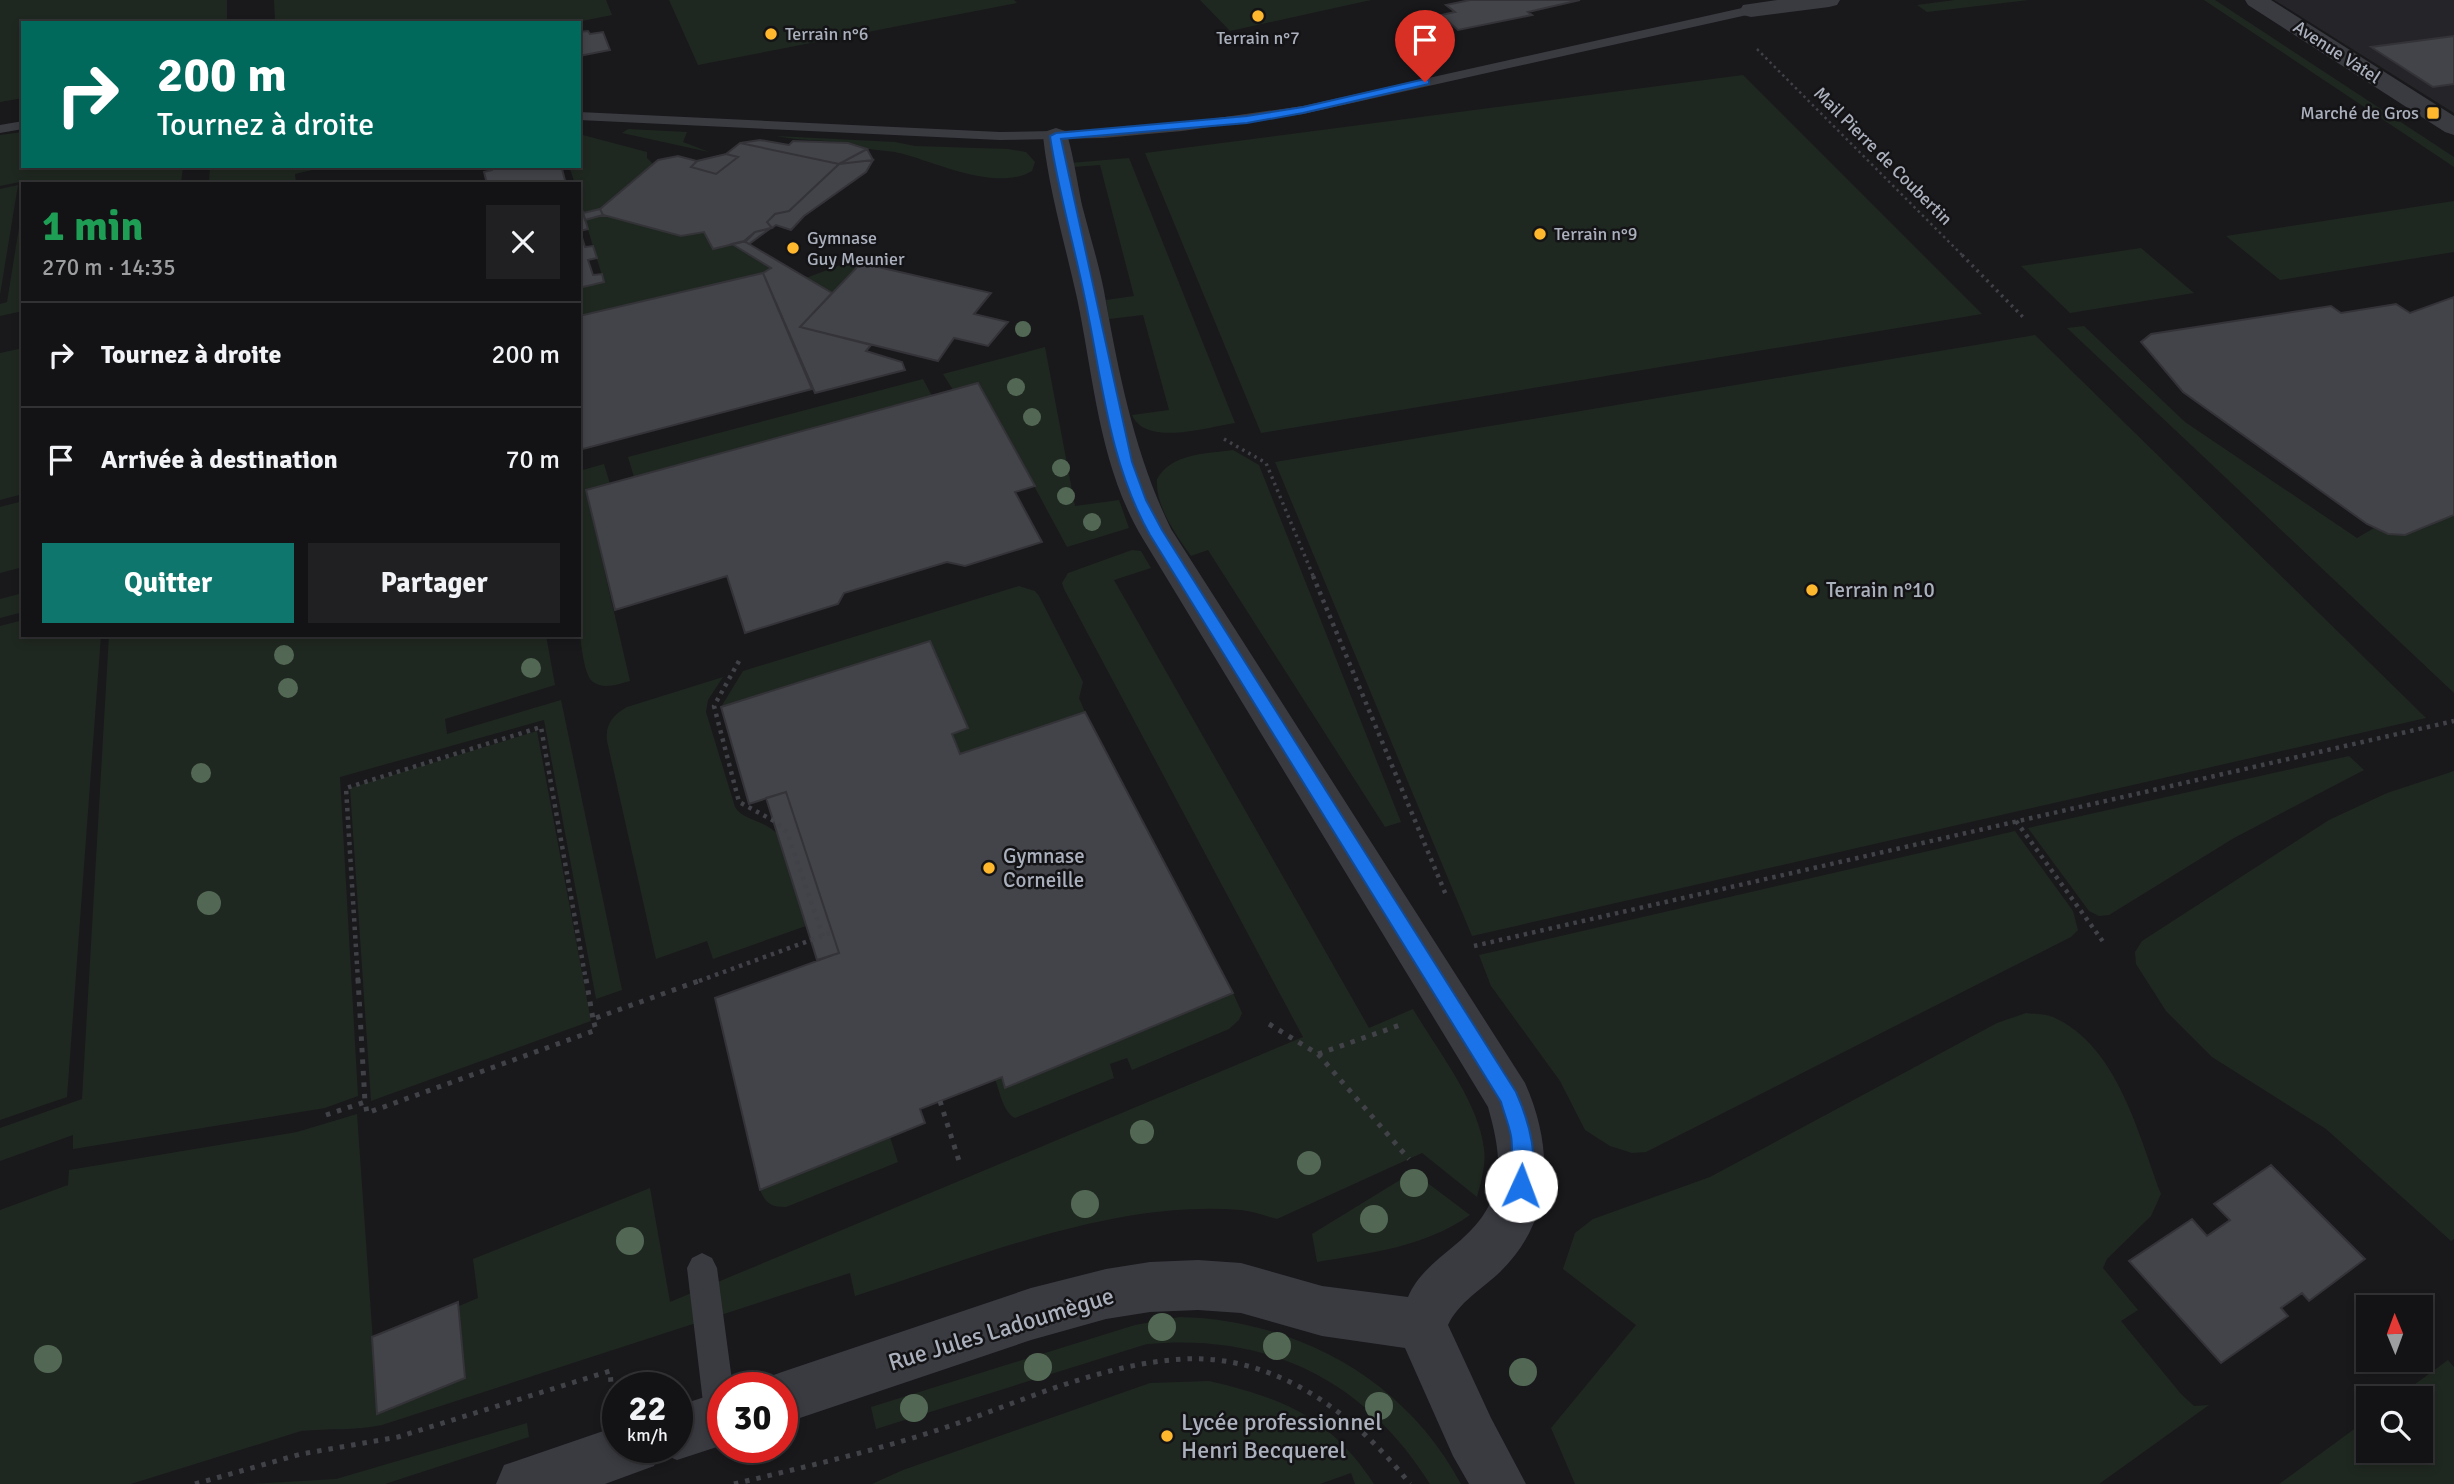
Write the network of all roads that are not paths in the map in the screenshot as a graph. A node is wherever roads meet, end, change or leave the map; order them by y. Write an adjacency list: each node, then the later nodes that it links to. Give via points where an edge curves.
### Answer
1 (1829, 0): 3 (street)
2 (2256, 0): 6 (street, Avenue Vatel)
3 (1751, 10): 8 (lane, via 1303,110 1181,127)
4 (581, 116): 8 (lane)
5 (21, 125): 7 (lane)
6 (2454, 127)
7 (0, 129)
8 (1056, 136): 10 (street, via 1125,462 1139,500 1509,1099 1521,1135 1524,1170 1518,1203 1508,1224 1435,1298)
9 (702, 1268): 12 (lane)
10 (1421, 1325): 11 (street, Rue Jules Ladoumègue, via 1322,1311 1241,1288 1150,1287 1031,1314); 15 (street, via 1472,1437)
11 (798, 1393)
12 (707, 1423)
13 (602, 1458): 14 (street)
14 (523, 1484)
15 (1499, 1484)

